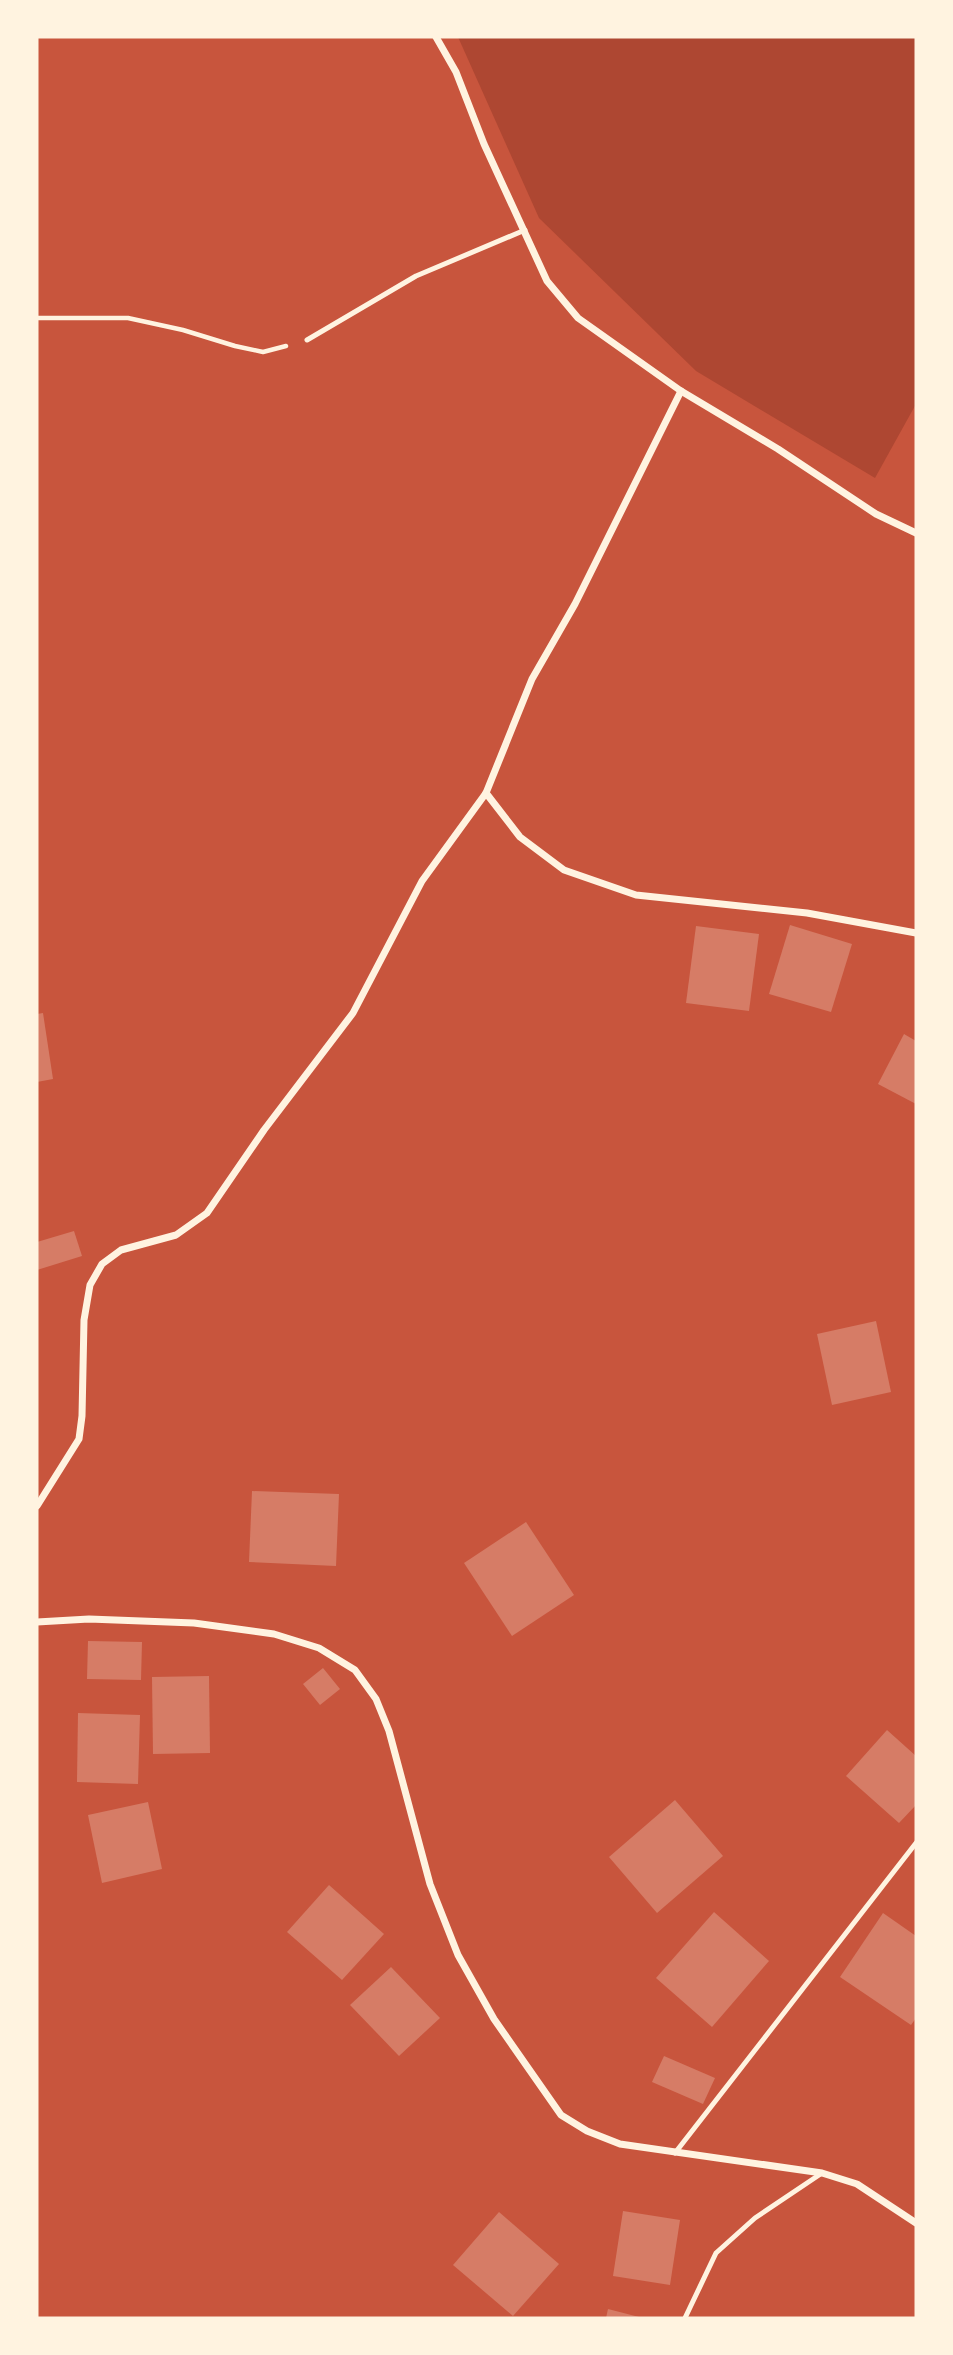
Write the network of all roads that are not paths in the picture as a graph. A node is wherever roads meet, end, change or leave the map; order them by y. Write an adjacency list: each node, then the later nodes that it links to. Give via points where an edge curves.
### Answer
1 (436, 37): 2 (street, via 456,72)
2 (525, 230): 3 (lane, via 416,276); 4 (street, via 547,281 578,318)
3 (307, 340)
4 (681, 391): 5 (street, via 876,514); 6 (street, via 575,604 532,679)
5 (916, 533)
6 (486, 793): 7 (street, via 520,837 564,870 636,895 807,913); 8 (street, via 422,881 353,1013 207,1213 176,1235 121,1250 102,1264 90,1284 84,1320 79,1439)
7 (916, 933)
8 (37, 1506)
9 (37, 1622): 11 (street, via 194,1623 274,1634 319,1647 355,1671 376,1699 389,1731 430,1884 458,1955 494,2019 561,2115 620,2144)
10 (916, 1843): 11 (lane)
11 (675, 2153): 12 (street)
12 (822, 2173): 13 (street, via 857,2184); 14 (lane, via 755,2218 716,2253)
13 (916, 2223)
14 (685, 2318)

